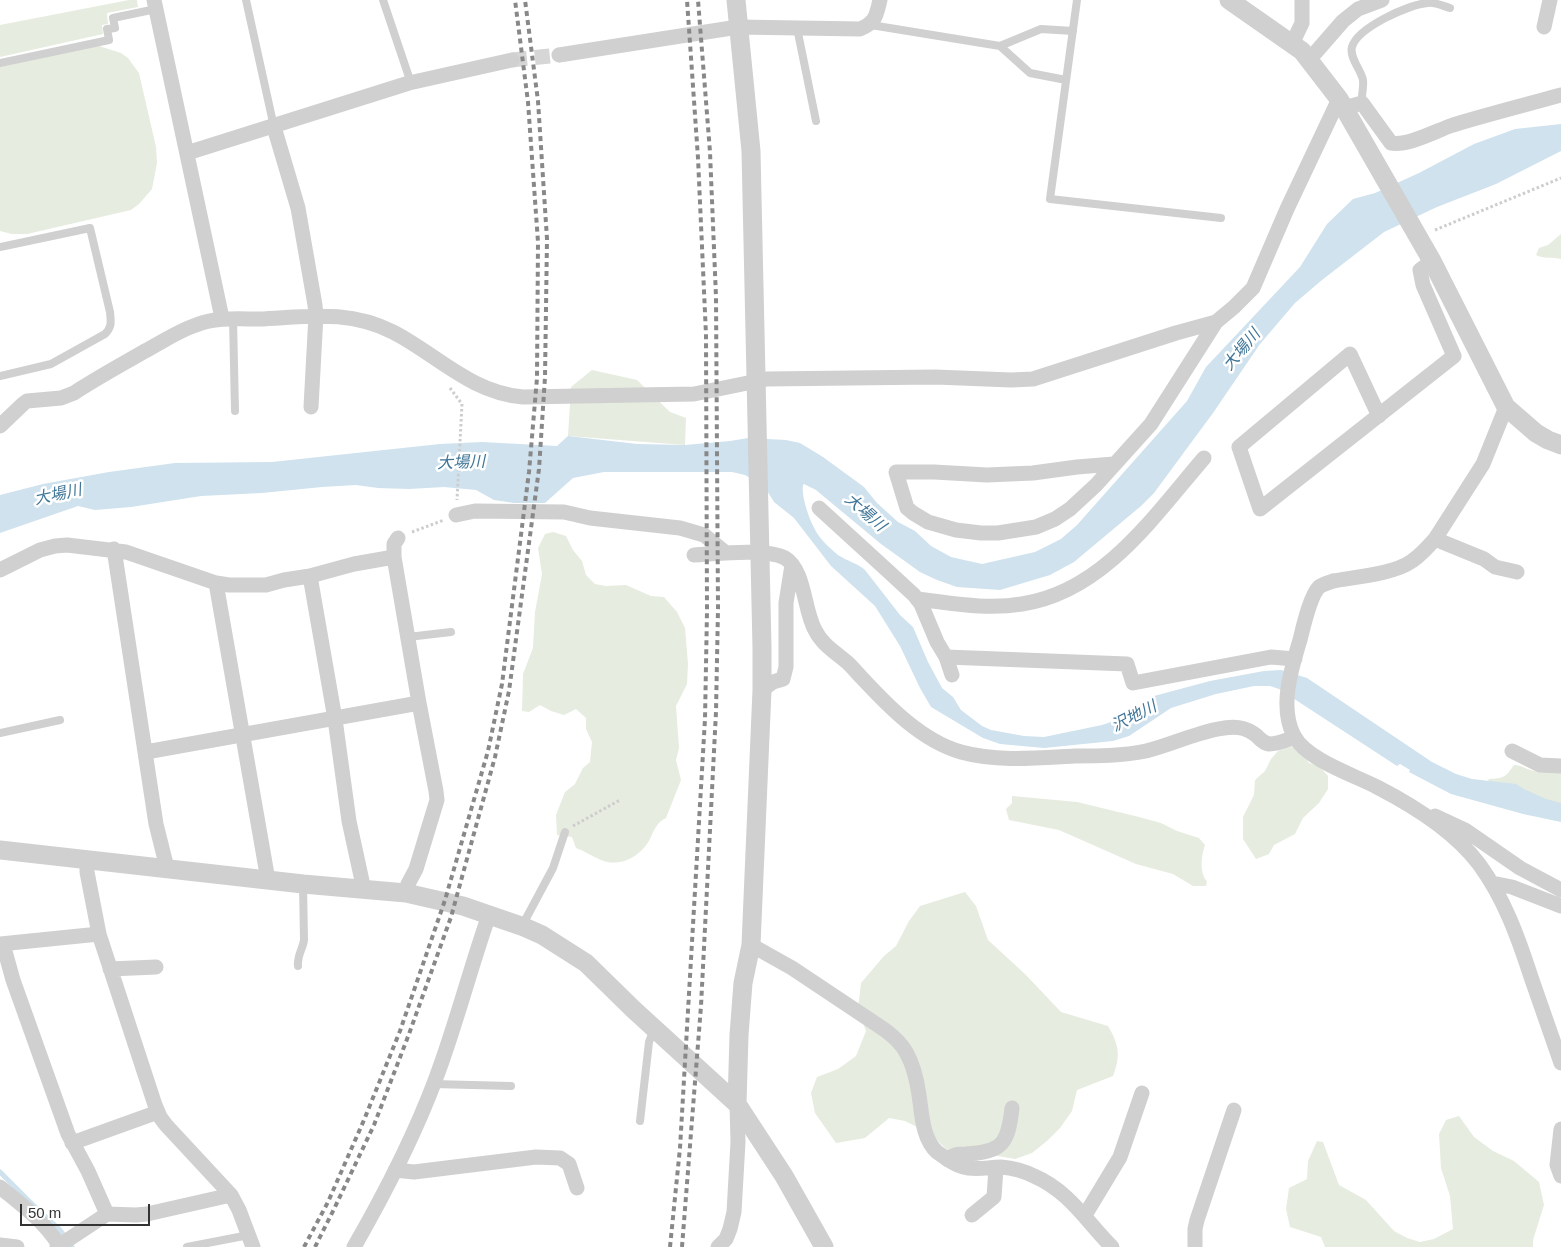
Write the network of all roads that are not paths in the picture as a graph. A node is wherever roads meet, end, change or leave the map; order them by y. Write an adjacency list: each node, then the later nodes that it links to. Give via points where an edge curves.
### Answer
1 (246, 0): 29 (lane)
2 (383, 0): 24 (lane)
3 (736, 0): 13 (street)
4 (880, 0): 12 (street)
5 (1077, 0): 16 (lane)
6 (1229, 0): 17 (street)
7 (1302, 0): 17 (street, via 1302,23)
8 (1382, 0): 21 (street, via 1358,9)
9 (1550, 0): 14 (street)
10 (156, 5): 22 (lane, via 113,18 115,28 107,29 108,40); 30 (street)
11 (1450, 8): 27 (lane, via 1430,2 1418,4 1364,32 1352,50 1362,80)
12 (871, 24): 15 (street, via 860,29); 18 (lane)
13 (738, 26): 15 (street); 19 (street); 38 (street, via 751,151)
14 (1544, 27)
15 (798, 28): 28 (lane)
16 (1072, 31): 18 (lane, via 1041,29); 23 (lane)
17 (1292, 44): 21 (street)
18 (1000, 46): 23 (lane, via 1030,73)
19 (559, 56)
20 (512, 60): 24 (street)
21 (1310, 60): 26 (street)
22 (0, 63)
23 (1066, 80): 31 (lane, via 1050,199)
24 (411, 83): 29 (street)
25 (1561, 95): 27 (street, via 1397,144 1391,143)
26 (1341, 103): 27 (street); 33 (street); 36 (street, via 1287,209 1253,288)
27 (1362, 104)
28 (816, 121)
29 (274, 126): 30 (street); 34 (street, via 298,208)
30 (187, 153): 35 (street)
31 (1221, 218)
32 (0, 247): 37 (lane, via 90,228 111,324 105,334 51,364)
33 (1432, 261): 40 (street); 42 (street, via 1420,270 1423,285 1454,356)
34 (316, 315): 35 (street); 38 (street, via 351,318 391,331 465,378 514,397 694,394); 39 (street)
35 (227, 318): 41 (lane); 43 (street, via 181,331 74,393 61,398 28,401)
36 (1216, 322): 38 (street, via 1033,379 767,378); 46 (street, via 1151,424)
37 (0, 376)
38 (756, 384): 66 (street)
39 (311, 407)
40 (1506, 407): 44 (street, via 1536,434); 50 (street, via 1483,464)
41 (235, 411)
42 (1379, 416): 42 (street, via 1364,427 1260,509 1239,447 1350,354)
43 (0, 426)
44 (1561, 445)
45 (1204, 458): 60 (street, via 1137,537 1087,580 1068,590 1045,600 994,607)
46 (1114, 464): 46 (street, via 1070,510 1055,519 1036,527 998,533 956,530 913,514 896,472 988,475)
47 (457, 507): 52 (street, via 475,511 564,512 680,528 704,535)
48 (819, 508): 60 (street)
49 (398, 538): 54 (street, via 394,544)
50 (1435, 539): 57 (street, via 1484,558 1496,567); 64 (street, via 1401,567 1333,581 1318,588 1306,616)
51 (114, 549): 56 (street, via 55,546); 59 (street); 74 (street)
52 (726, 553): 53 (street); 55 (street, via 767,554 784,558)
53 (694, 555)
54 (394, 557): 58 (street); 62 (street)
55 (792, 565): 66 (street, via 786,603 786,667 783,678); 72 (street, via 803,587 814,628 826,646 918,730 962,752 1026,758 1128,754 1231,727 1240,727 1270,744)
56 (0, 570)
57 (1517, 572)
58 (310, 576): 59 (street, via 254,586); 68 (street)
59 (216, 583): 71 (street)
60 (917, 599): 63 (street)
61 (451, 632): 62 (lane)
62 (408, 637): 67 (street)
63 (946, 657): 64 (street, via 1127,664 1133,683 1271,657); 65 (street)
64 (1294, 663): 72 (street, via 1287,702)
65 (952, 675)
66 (762, 690): 92 (street)
67 (419, 703): 68 (street); 86 (street, via 437,800)
68 (335, 719): 71 (street); 84 (street, via 349,821)
69 (60, 720): 70 (lane)
70 (0, 733)
71 (242, 735): 74 (street); 81 (street)
72 (1295, 737): 76 (street, via 1320,760)
73 (1512, 751): 75 (street, via 1540,765)
74 (146, 752): 80 (street, via 156,824)
75 (1561, 766)
76 (1415, 808): 82 (street, via 1458,842); 85 (street, via 1465,830 1520,868)
77 (565, 832): 89 (lane, via 553,868)
78 (0, 850): 79 (street)
79 (87, 859): 80 (street); 90 (street)
80 (167, 868): 81 (street)
81 (268, 880): 83 (street)
82 (1492, 883): 87 (street, via 1512,887); 97 (street, via 1516,933)
83 (303, 884): 84 (street); 93 (lane, via 304,940)
84 (364, 890): 86 (street)
85 (1561, 890)
86 (406, 893): 88 (street)
87 (1561, 906)
88 (489, 914): 89 (street); 98 (street)
89 (522, 926): 96 (street, via 586,963)
90 (99, 934): 91 (street); 95 (street)
91 (2, 944): 107 (street)
92 (750, 945): 101 (street, via 742,983); 108 (street, via 792,968 898,1040 911,1065 927,1138)
93 (298, 966)
94 (156, 967): 95 (street)
95 (110, 969): 104 (street)
96 (654, 1029): 101 (street); 105 (lane, via 649,1042)
97 (1561, 1062)
98 (434, 1084): 99 (lane); 110 (street)
99 (511, 1086)
100 (1142, 1093): 117 (street, via 1120,1157)
101 (737, 1104): 124 (street, via 734,1212 726,1239); 125 (street, via 784,1176)
102 (1012, 1108): 108 (street, via 1008,1135 998,1147 983,1152 955,1154)
103 (1234, 1110): 127 (street, via 1197,1220)
104 (158, 1112): 107 (street); 114 (street, via 166,1125)
105 (640, 1121)
106 (1561, 1129): 111 (street, via 1557,1165)
107 (72, 1143): 115 (street)
108 (948, 1160): 109 (street, via 964,1168)
109 (996, 1168): 116 (street, via 994,1197); 117 (street, via 1035,1176 1063,1194)
110 (395, 1170): 113 (street, via 414,1172 536,1157 560,1158 569,1164); 123 (street)
111 (1561, 1176)
112 (0, 1187): 120 (street, via 34,1214)
113 (577, 1188)
114 (231, 1195): 115 (street, via 147,1214); 118 (street)
115 (107, 1214): 120 (street)
116 (972, 1215)
117 (1085, 1215): 126 (street)
118 (251, 1241): 122 (lane)
119 (0, 1245): 121 (street)
120 (59, 1245)
121 (17, 1247)
122 (187, 1247)
123 (354, 1247)
124 (718, 1247)
125 (824, 1247)
126 (1112, 1247)
127 (1195, 1247)

